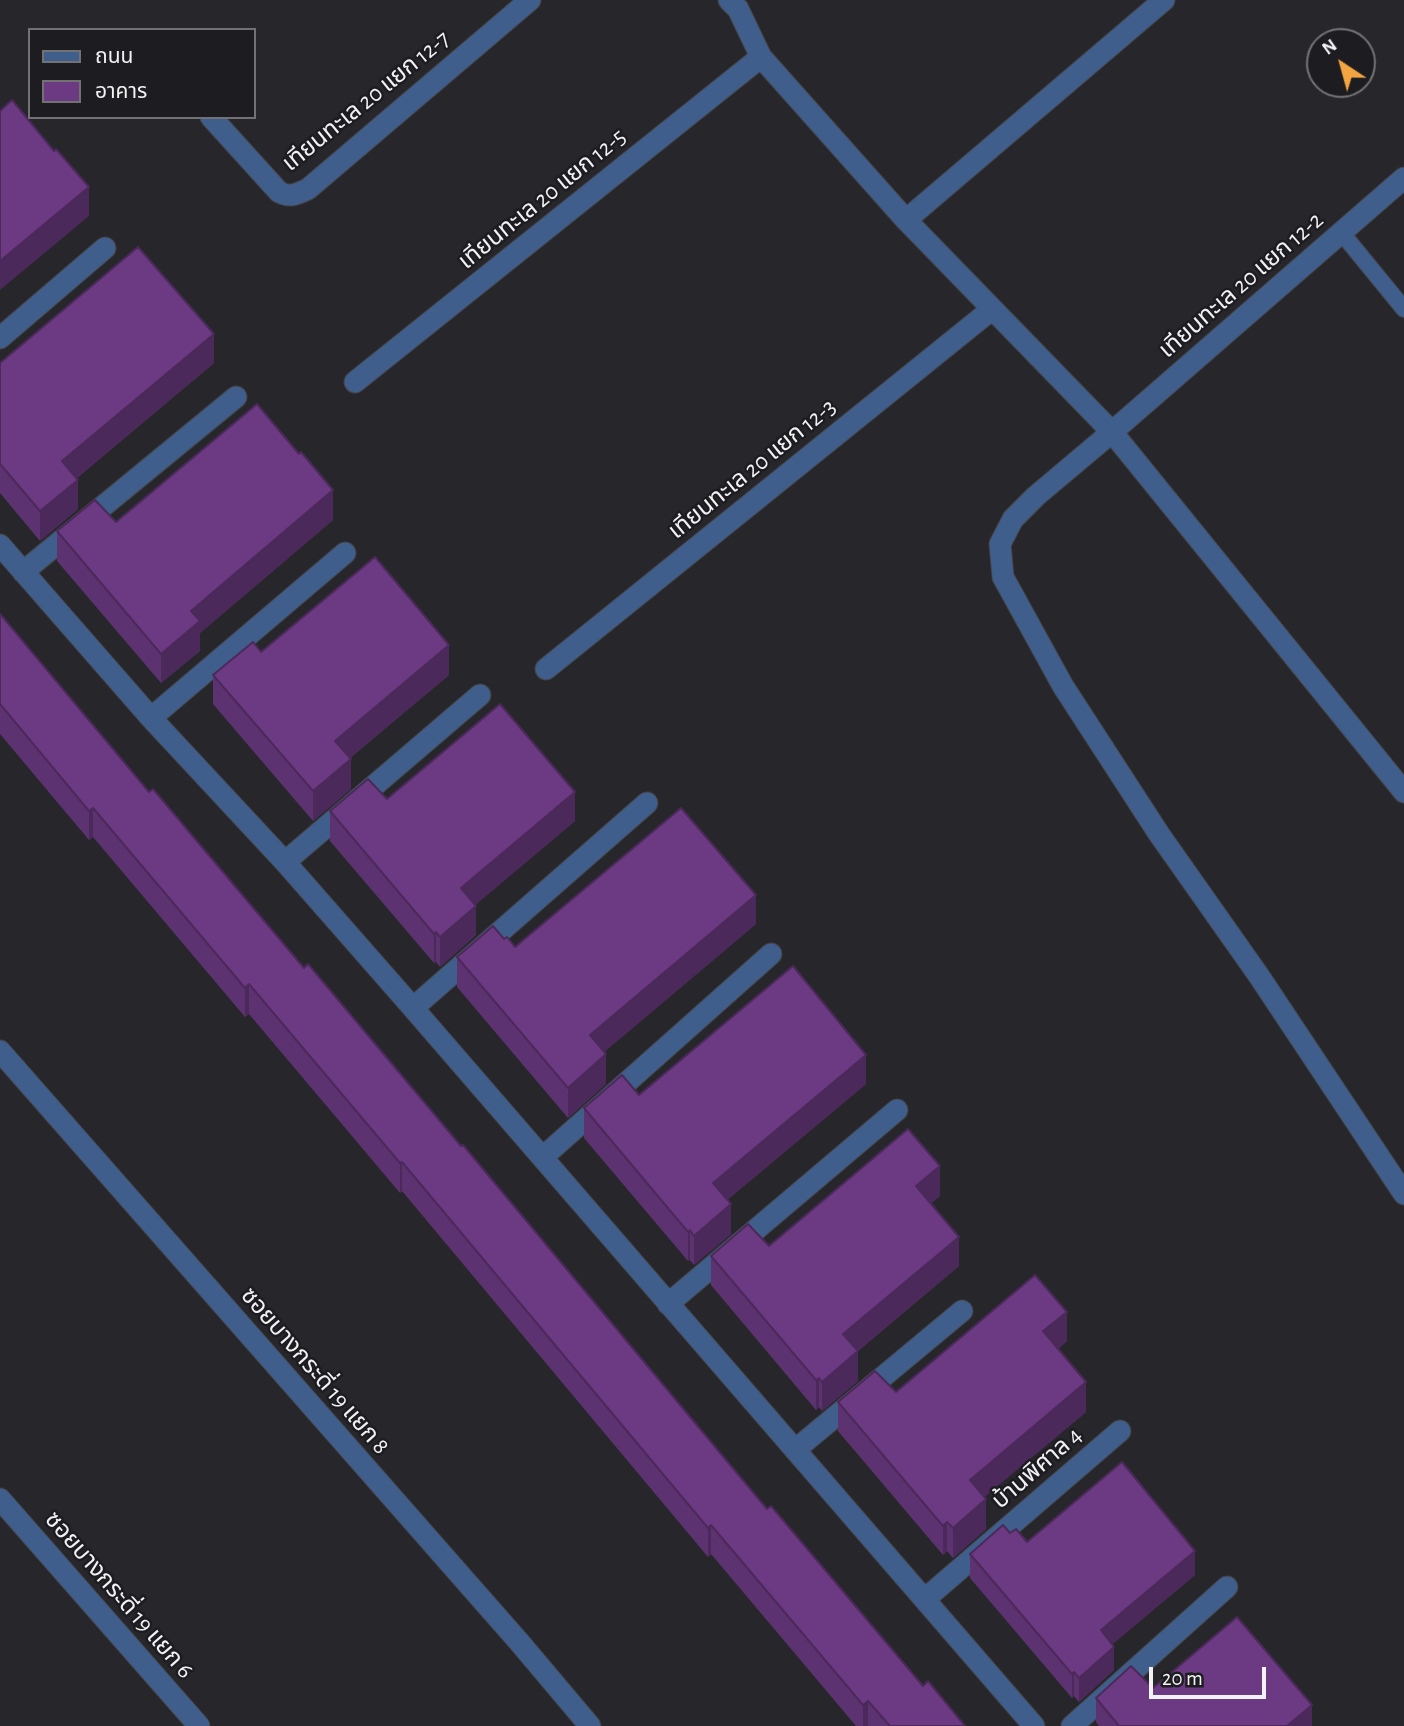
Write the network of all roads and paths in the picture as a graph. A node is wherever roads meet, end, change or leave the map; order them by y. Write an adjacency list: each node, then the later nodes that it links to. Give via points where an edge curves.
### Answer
1 (530, 0): 5 (street, เทียนทะเล 20 แยก 12-7, via 298,194 279,192)
2 (1164, 0): 7 (street)
3 (738, 3): 4 (street)
4 (761, 57): 7 (street); 13 (street, เทียนทะเล 20 แยก 12-5)
5 (213, 119)
6 (1404, 178): 8 (street, เทียนทะเล 20 แยก 12-2)
7 (905, 220): 11 (street)
8 (1340, 232): 10 (lane); 15 (street, เทียนทะเล 20 แยก 12-2)
9 (105, 248): 12 (street)
10 (1404, 309)
11 (991, 310): 15 (street); 19 (street, เทียนทะเล 20 แยก 12-3)
12 (0, 338)
13 (355, 382)
14 (236, 397): 18 (street)
15 (1112, 432): 22 (street); 30 (street, เทียนทะเล 20 แยก 12-2, via 1013,519 1000,544 1003,577 1063,687)
16 (0, 545): 18 (street)
17 (345, 553): 21 (street)
18 (23, 572): 21 (street)
19 (546, 669)
20 (480, 695): 24 (street)
21 (151, 718): 24 (street)
22 (1404, 792)
23 (647, 803): 26 (street)
24 (285, 862): 26 (street)
25 (771, 954): 29 (street)
26 (413, 1009): 29 (street)
27 (0, 1051): 39 (street, ซอยบางกระดี่ 19 แยก 8)
28 (897, 1110): 31 (street)
29 (542, 1157): 31 (street)
30 (1404, 1194)
31 (668, 1304): 34 (street)
32 (962, 1311): 34 (street)
33 (1120, 1431): 37 (street, บ้านพิศาล 4)
34 (796, 1450): 37 (street)
35 (0, 1499): 38 (street, ซอยบางกระดี่ 19 แยก 6)
36 (1227, 1587): 41 (street)
37 (925, 1599): 40 (street)
38 (199, 1726)
39 (590, 1726)
40 (1034, 1726)
41 (1072, 1726)

